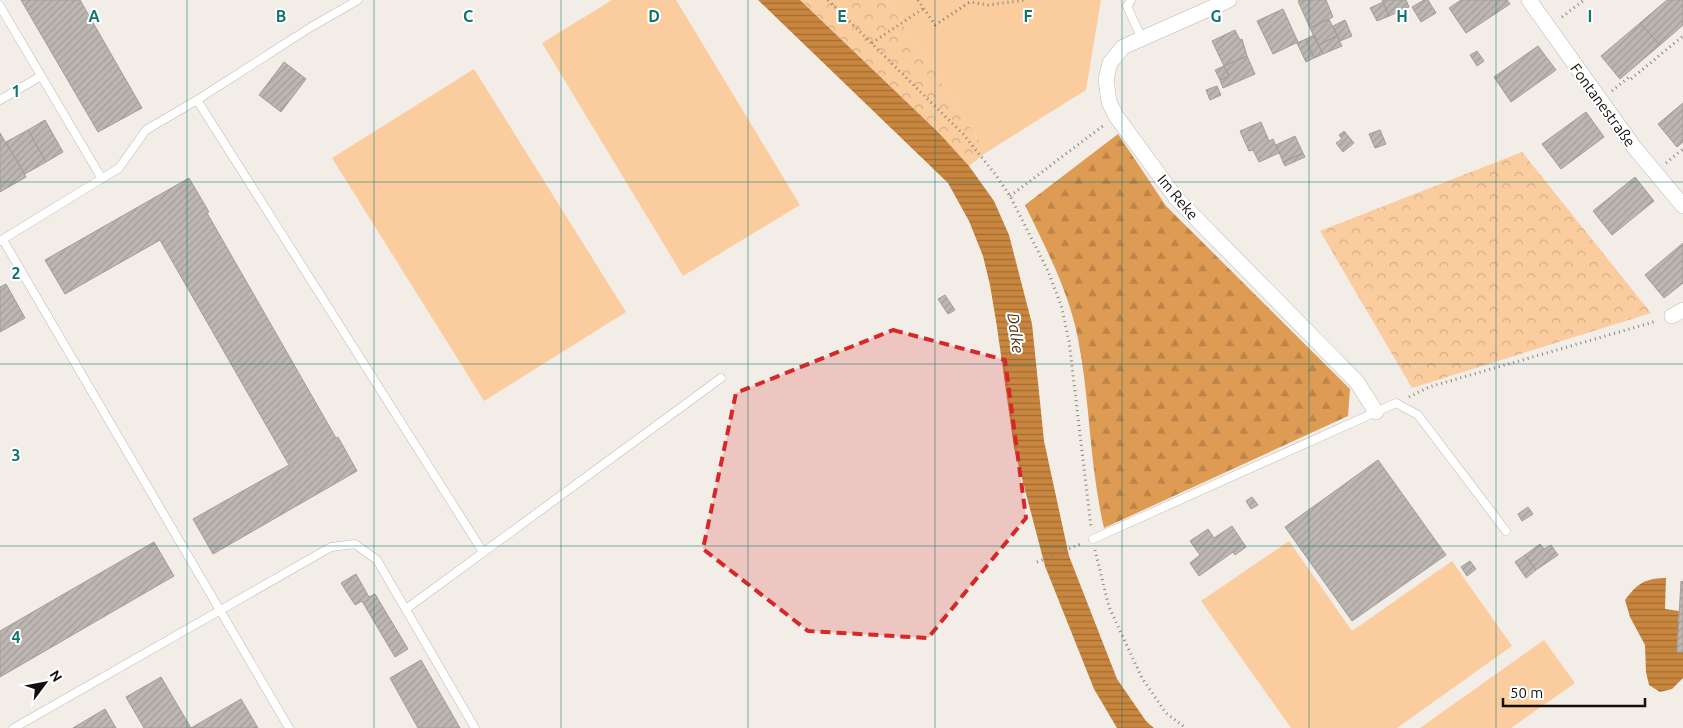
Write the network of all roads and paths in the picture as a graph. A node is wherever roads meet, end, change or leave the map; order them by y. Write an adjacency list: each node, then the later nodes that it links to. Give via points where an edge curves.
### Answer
1 (358, 0): 17 (lane)
2 (828, 0): 14 (path)
3 (918, 0): 10 (path)
4 (1026, 0): 10 (path, via 988,5 970,2 935,25)
5 (1132, 0): 13 (lane, via 1127,6)
6 (1229, 0): 13 (street, Im Reke)
7 (1528, 0): 11 (street, Fontanestraße)
8 (1584, 0): 11 (path)
9 (0, 6): 15 (lane)
10 (924, 8): 14 (path)
11 (1548, 28): 18 (street, Fontanestraße)
12 (1683, 36): 18 (path)
13 (1142, 39): 19 (street, Im Reke, via 1123,48 1110,62 1106,79 1109,102)
14 (872, 43): 21 (path, via 963,134)
15 (41, 76): 16 (lane); 20 (lane)
16 (0, 100)
17 (197, 100): 20 (lane, via 146,130 119,168); 31 (lane)
18 (1600, 100): 22 (street, Fontanestraße)
19 (1116, 116): 21 (path); 27 (street, Im Reke, via 1176,198 1357,382)
20 (102, 179): 23 (lane)
21 (1010, 196): 29 (path, via 1048,271 1061,305 1069,341)
22 (1683, 206)
23 (1, 240): 33 (lane)
24 (1677, 313): 26 (path, via 1429,388)
25 (721, 378): 31 (lane)
26 (1396, 403): 27 (lane); 28 (lane, via 1418,415)
27 (1376, 412): 29 (lane)
28 (1506, 531)
29 (1093, 539): 38 (path, via 1109,607 1142,678 1166,713)
30 (1080, 544): 32 (path)
31 (482, 552): 34 (lane)
32 (1037, 562)
33 (220, 609): 34 (lane, via 331,547 355,544 377,560); 35 (lane); 36 (lane)
34 (406, 609): 37 (lane)
35 (14, 728)
36 (289, 728)
37 (475, 728)
38 (1186, 728)

